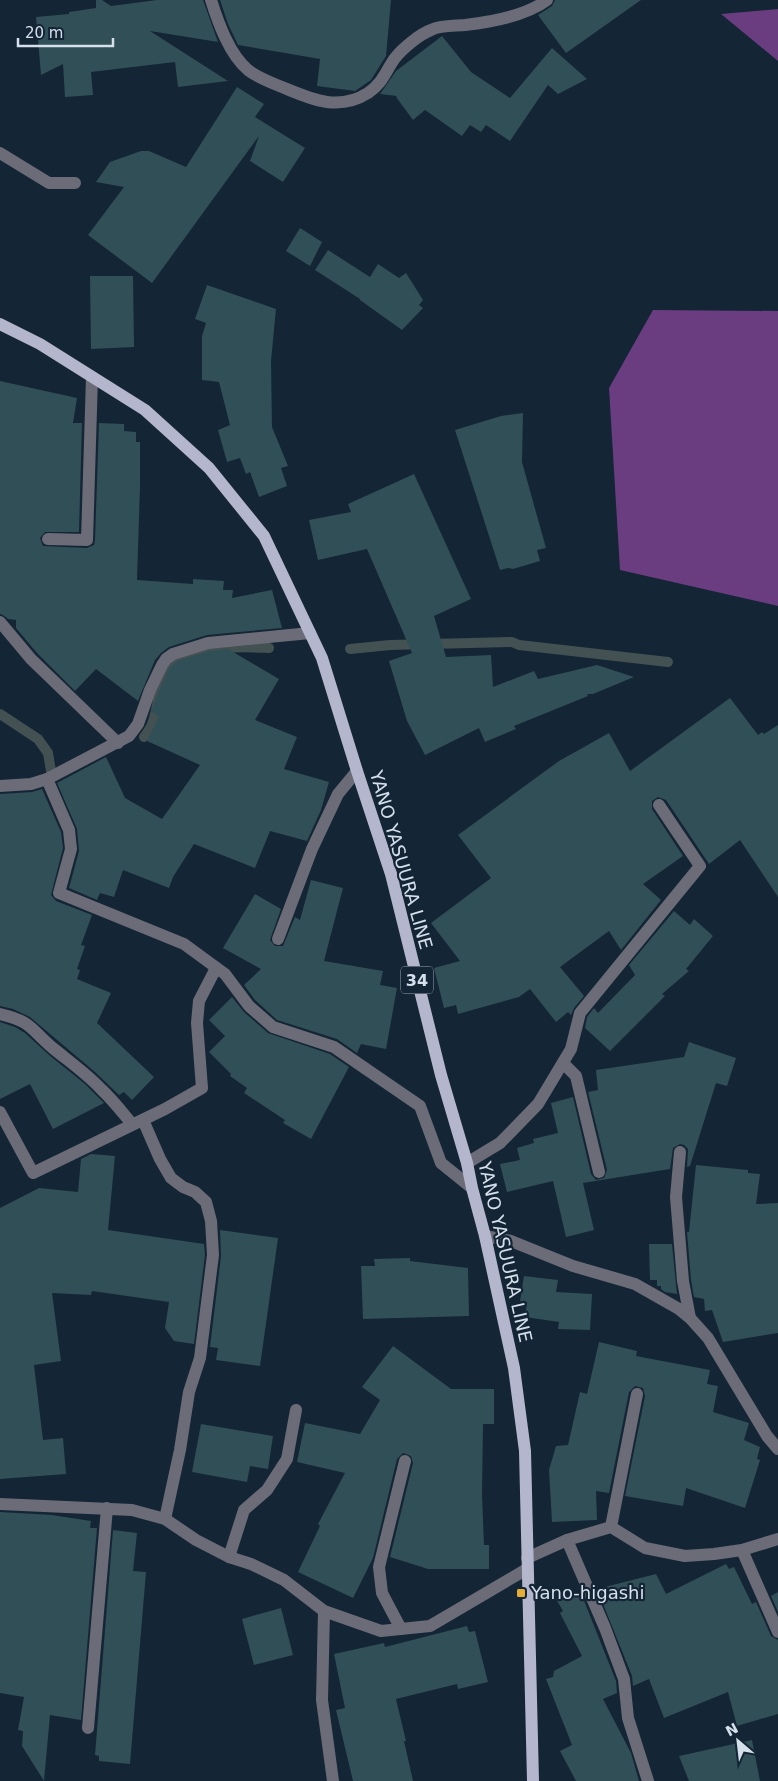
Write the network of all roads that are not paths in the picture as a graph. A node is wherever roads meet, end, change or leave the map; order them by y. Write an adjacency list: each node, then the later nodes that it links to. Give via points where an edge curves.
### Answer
1 (211, 0): 2 (street, via 230,45 247,69 262,79 312,99 335,103 353,102 381,83 403,49 431,29 484,22 531,10)
2 (547, 0)
3 (0, 153): 4 (street, via 49,183)
4 (75, 183)
5 (0, 324): 6 (main road, YANO YASUURA LINE / 34)
6 (92, 376): 7 (street, via 87,540); 9 (main road, YANO YASUURA LINE / 34, via 144,410 209,468 264,536)
7 (48, 539)
8 (0, 622): 10 (street, via 31,659)
9 (310, 634): 10 (street, via 208,643 173,654 162,665 138,724 129,736); 11 (main road, YANO YASUURA LINE / 34, via 322,658)
10 (118, 743): 12 (street)
11 (357, 771): 15 (street, via 338,794 312,849); 22 (main road, YANO YASUURA LINE / 34, via 391,874 441,1075)
12 (47, 779): 13 (street, via 31,784); 16 (street, via 69,830 70,849 59,893 184,944)
13 (0, 786)
14 (659, 805): 18 (street, via 700,866 580,1013 571,1049)
15 (278, 939)
16 (216, 968): 20 (street, via 198,1001 202,1088); 24 (street, via 249,1006 273,1027 334,1047 420,1106 440,1162)
17 (0, 1014): 20 (street, via 30,1025)
18 (563, 1063): 22 (street, via 538,1104 500,1143); 23 (street, via 576,1076)
19 (0, 1112): 20 (street, via 32,1173)
20 (137, 1122): 33 (street, via 171,1178 206,1202 212,1221 214,1255 200,1358 189,1392)
21 (680, 1152): 26 (street, via 676,1197)
22 (467, 1163): 24 (main road, YANO YASUURA LINE / 34)
23 (599, 1172)
24 (472, 1188): 25 (main road, YANO YASUURA LINE / 34)
25 (485, 1236): 26 (street, via 511,1241 573,1266 636,1284); 39 (main road, YANO YASUURA LINE / 34, via 514,1368 525,1451)
26 (690, 1318): 29 (street, via 708,1338)
27 (637, 1394): 34 (street)
28 (296, 1410): 38 (street, via 287,1459 267,1490 244,1510)
29 (778, 1449)
30 (406, 1461): 41 (street, via 379,1567 382,1593)
31 (0, 1504): 32 (street)
32 (107, 1508): 33 (street, via 132,1510); 43 (street)
33 (166, 1519): 38 (street)
34 (611, 1527): 35 (street); 37 (street, via 645,1548 685,1556)
35 (567, 1540): 39 (street); 46 (street, via 624,1679 628,1718)
36 (774, 1543): 37 (street)
37 (742, 1550): 42 (street)
38 (229, 1557): 40 (street, via 284,1580)
39 (527, 1563): 41 (street, via 430,1626); 45 (main road, YANO YASUURA LINE / 34)
40 (324, 1611): 41 (street, via 381,1632); 44 (street, via 322,1700)
41 (402, 1629)
42 (778, 1632)
43 (88, 1728)
44 (333, 1781)
45 (533, 1781)
46 (648, 1781)

